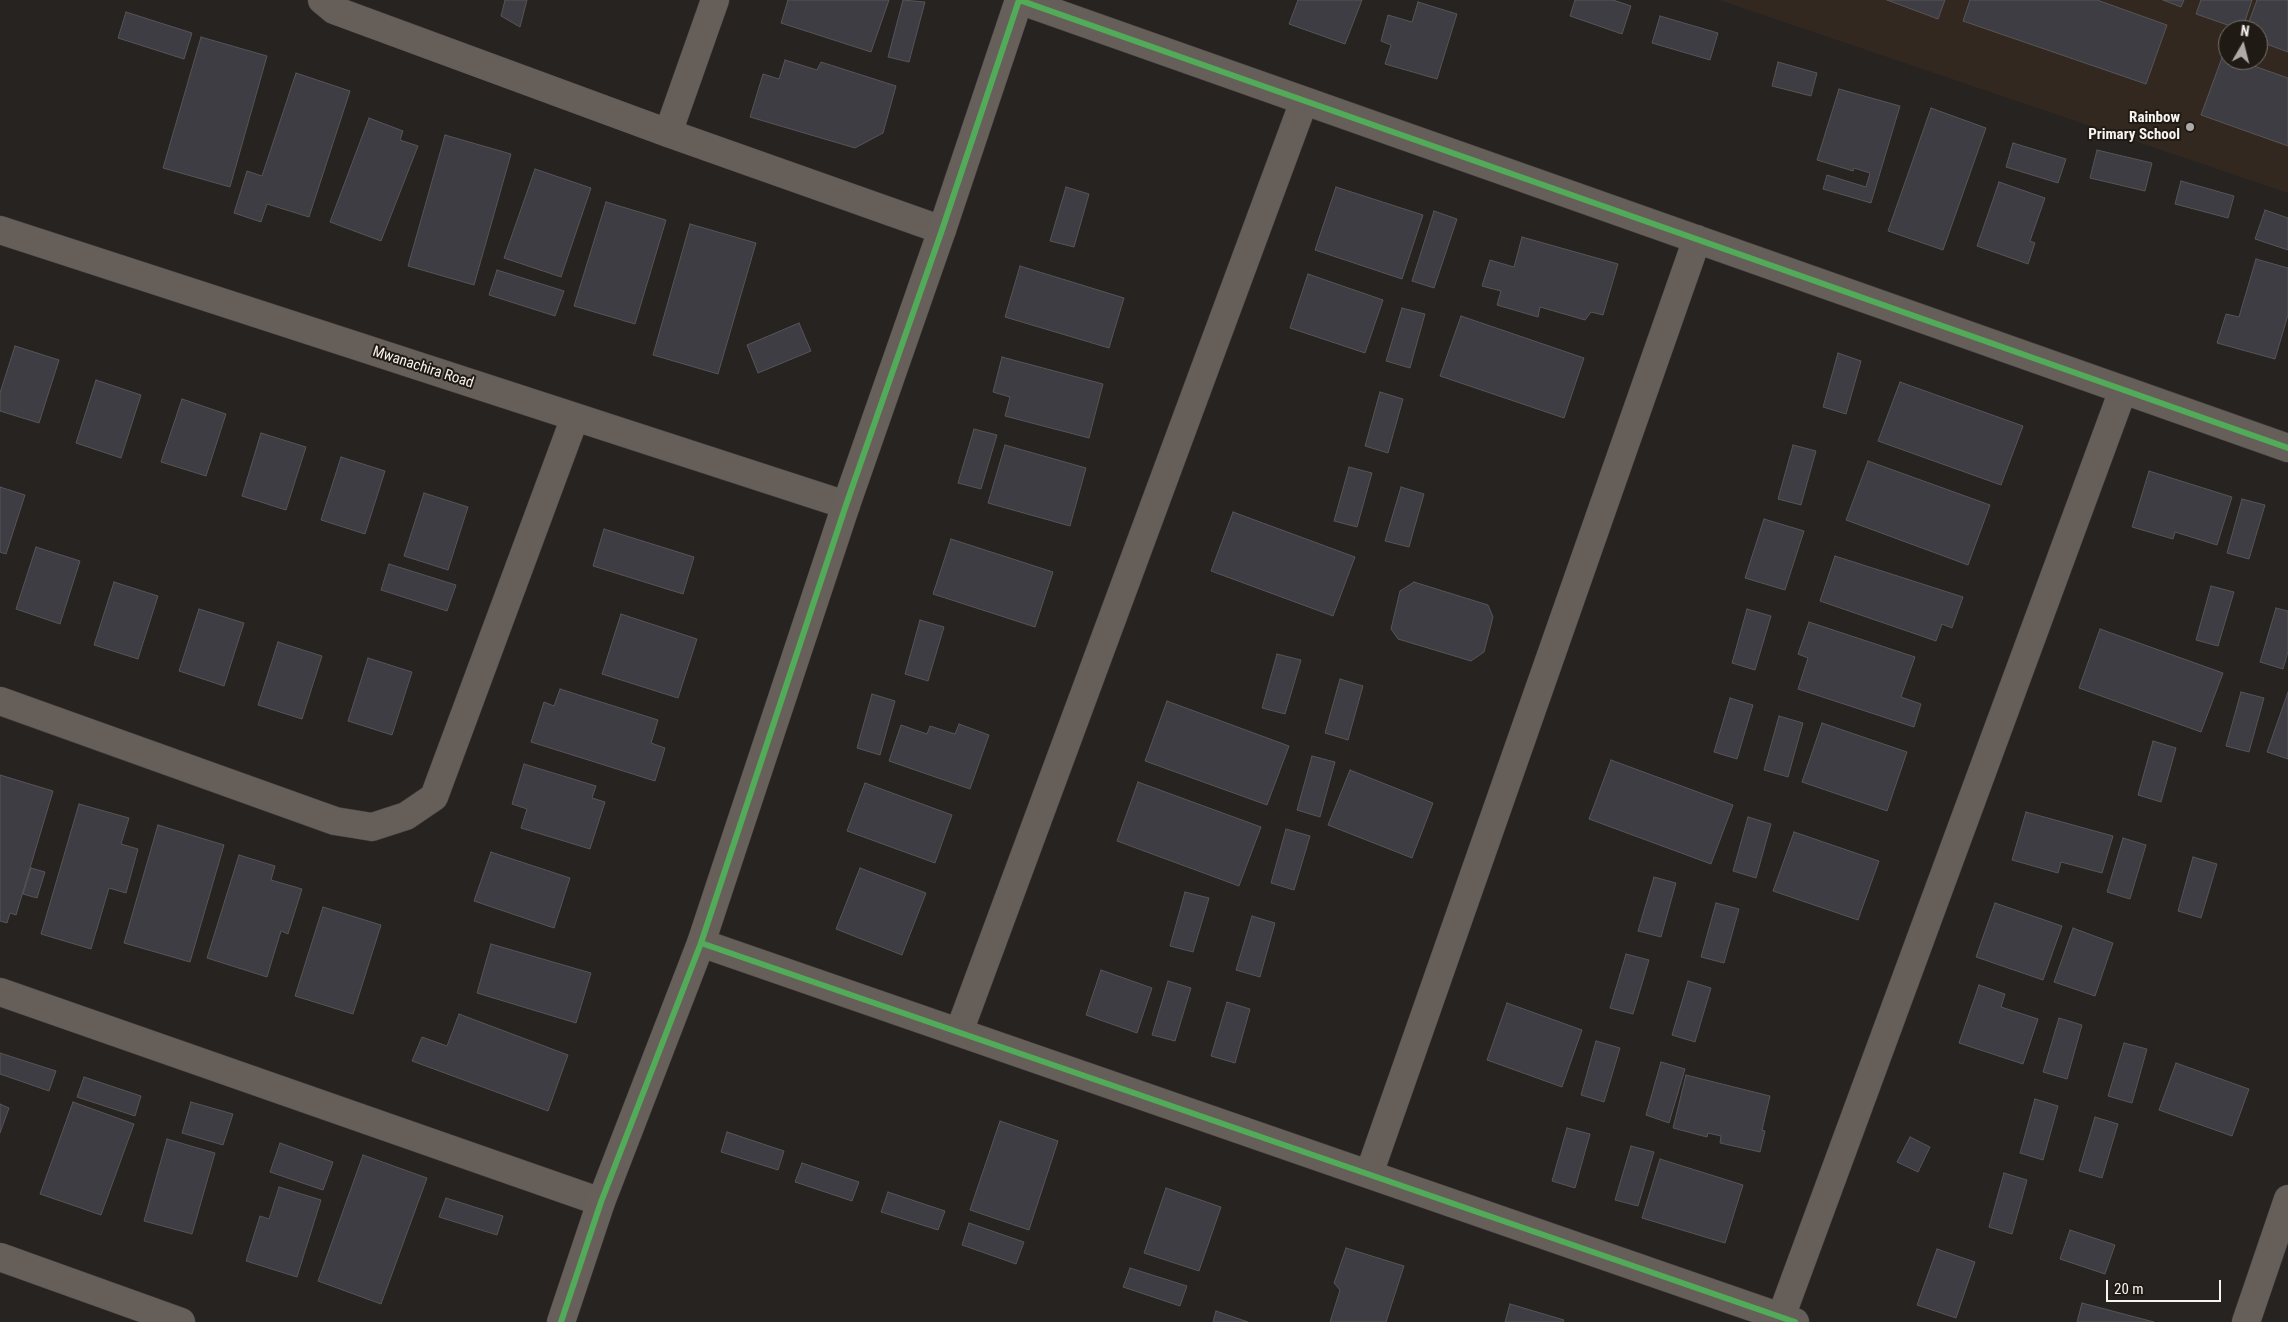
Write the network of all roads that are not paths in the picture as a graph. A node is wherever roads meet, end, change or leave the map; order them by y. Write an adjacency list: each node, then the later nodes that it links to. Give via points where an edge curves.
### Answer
1 (322, 0): 5 (street, via 334,10)
2 (715, 0): 5 (street)
3 (1019, 0): 4 (street); 7 (street)
4 (1304, 101): 8 (street); 16 (street)
5 (668, 133): 7 (street)
6 (0, 230): 10 (street, Mwanachira Road)
7 (942, 230): 12 (street)
8 (1697, 239): 9 (street); 17 (street)
9 (2123, 390): 11 (street); 21 (street)
10 (575, 417): 12 (street, Mwanachira Road); 13 (street, via 434,796 406,816 372,827 334,821)
11 (2288, 448)
12 (846, 505): 14 (street)
13 (0, 702)
14 (701, 943): 16 (street); 19 (street)
15 (0, 992): 19 (street)
16 (959, 1032): 17 (street)
17 (1369, 1174): 21 (street)
18 (2288, 1199): 24 (street)
19 (602, 1202): 23 (street)
20 (0, 1257): 22 (street)
21 (1788, 1320)
22 (181, 1322)
23 (561, 1322)
24 (2246, 1322)

